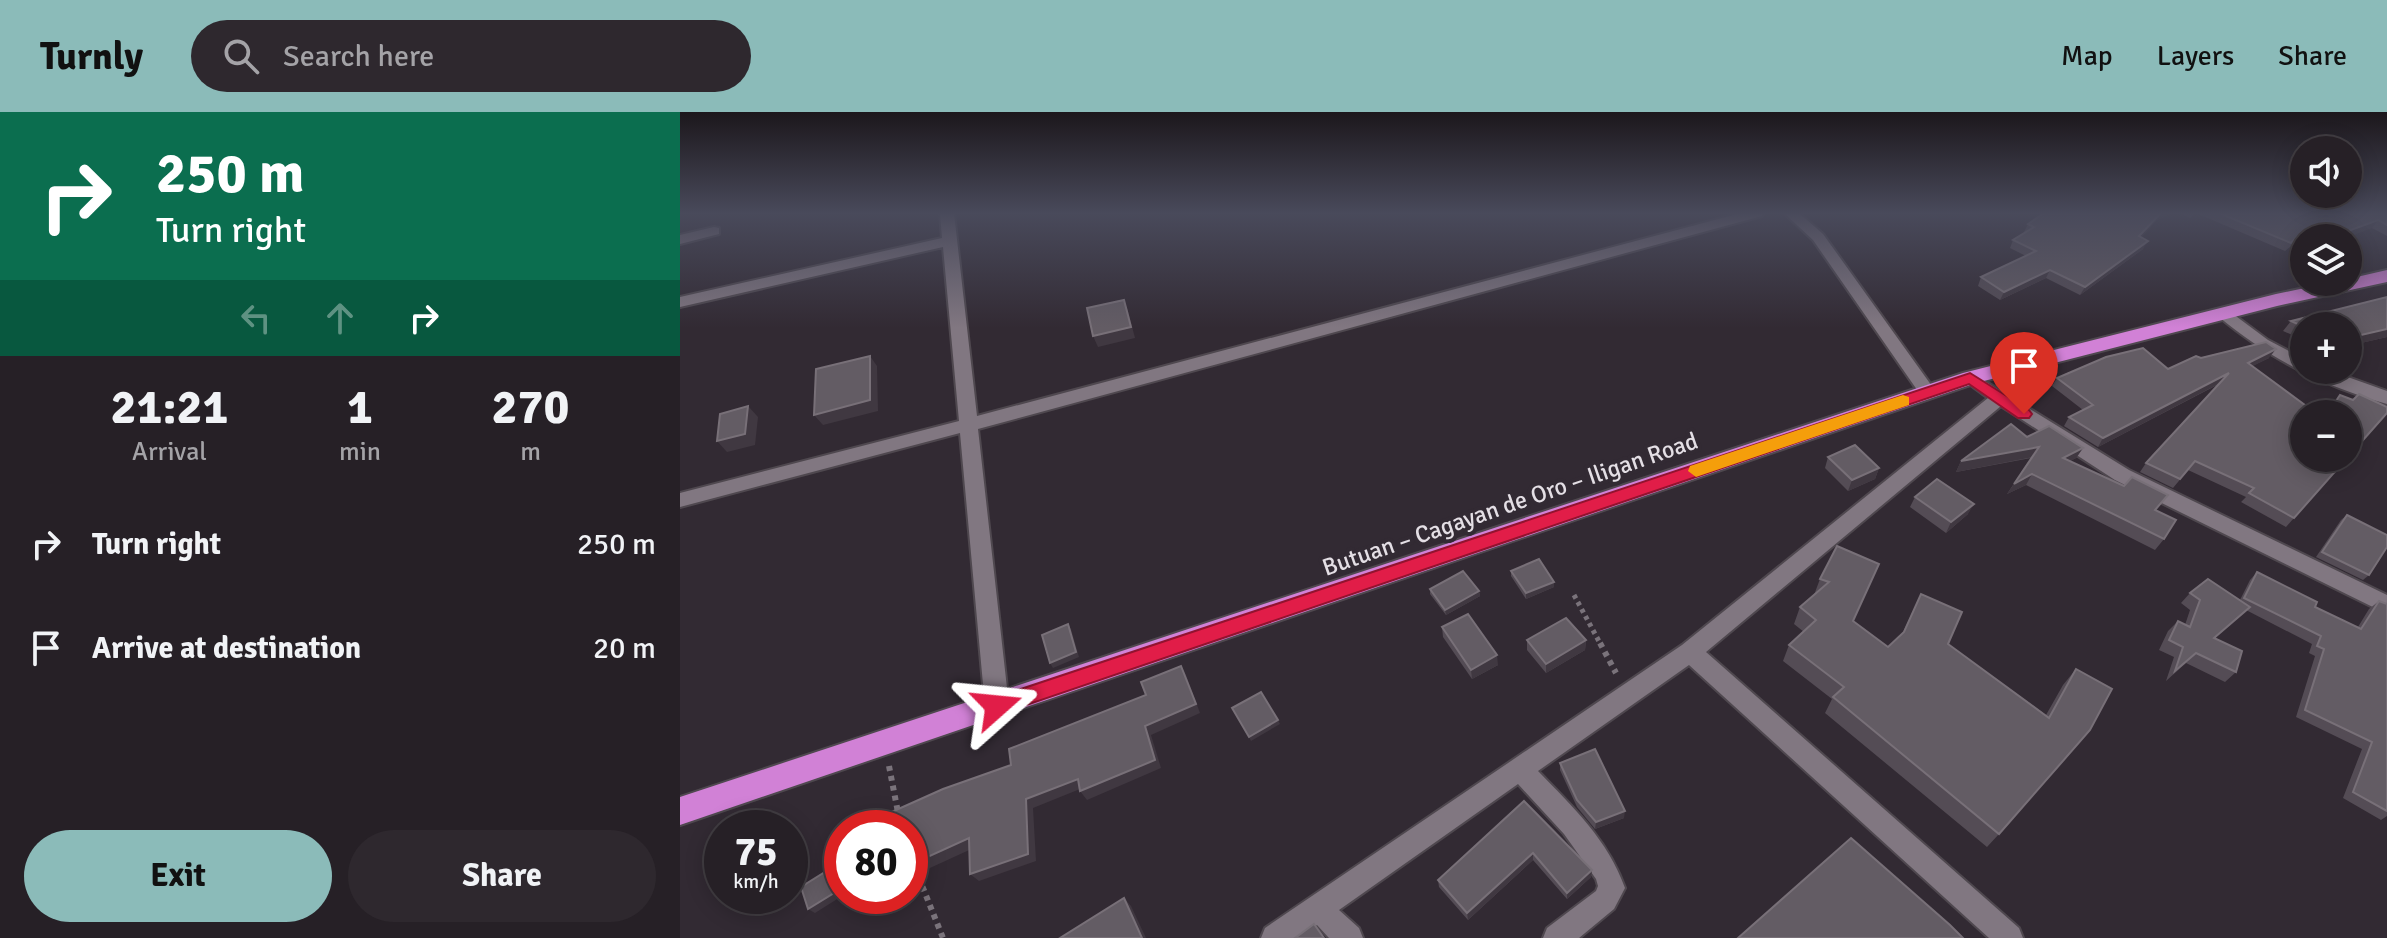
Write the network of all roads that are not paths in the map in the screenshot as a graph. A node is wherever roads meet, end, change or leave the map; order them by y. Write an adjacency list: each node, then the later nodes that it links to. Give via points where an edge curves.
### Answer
1 (903, 252): 7 (street)
2 (951, 252): 15 (street)
3 (1613, 252): 15 (street)
4 (1828, 252): 12 (street)
5 (2387, 265): 6 (highway, Butuan – Cagayan de Oro – Iligan Road)
6 (2376, 277): 8 (highway, Butuan – Cagayan de Oro – Iligan Road)
7 (680, 302)
8 (2225, 313): 9 (street, via 2262,344); 10 (highway, Butuan – Cagayan de Oro – Iligan Road)
9 (2290, 359)
10 (1970, 378): 12 (highway, Butuan – Cagayan de Oro – Iligan Road); 13 (street)
11 (2349, 384): 14 (street)
12 (1928, 393): 19 (highway, Butuan – Cagayan de Oro – Iligan Road)
13 (1999, 398): 17 (street, via 2122,475); 18 (street)
14 (2387, 398)
15 (970, 424): 16 (street); 19 (street)
16 (680, 500)
17 (2387, 605)
18 (1690, 652): 20 (street); 26 (street)
19 (997, 706): 21 (highway, Butuan – Cagayan de Oro – Iligan Road)
20 (1520, 769): 22 (street); 25 (street, via 1609,874 1612,888 1605,900)
21 (680, 811)
22 (1320, 910): 23 (street); 24 (street)
23 (1275, 938)
24 (1349, 938)
25 (1557, 938)
26 (2009, 938)

